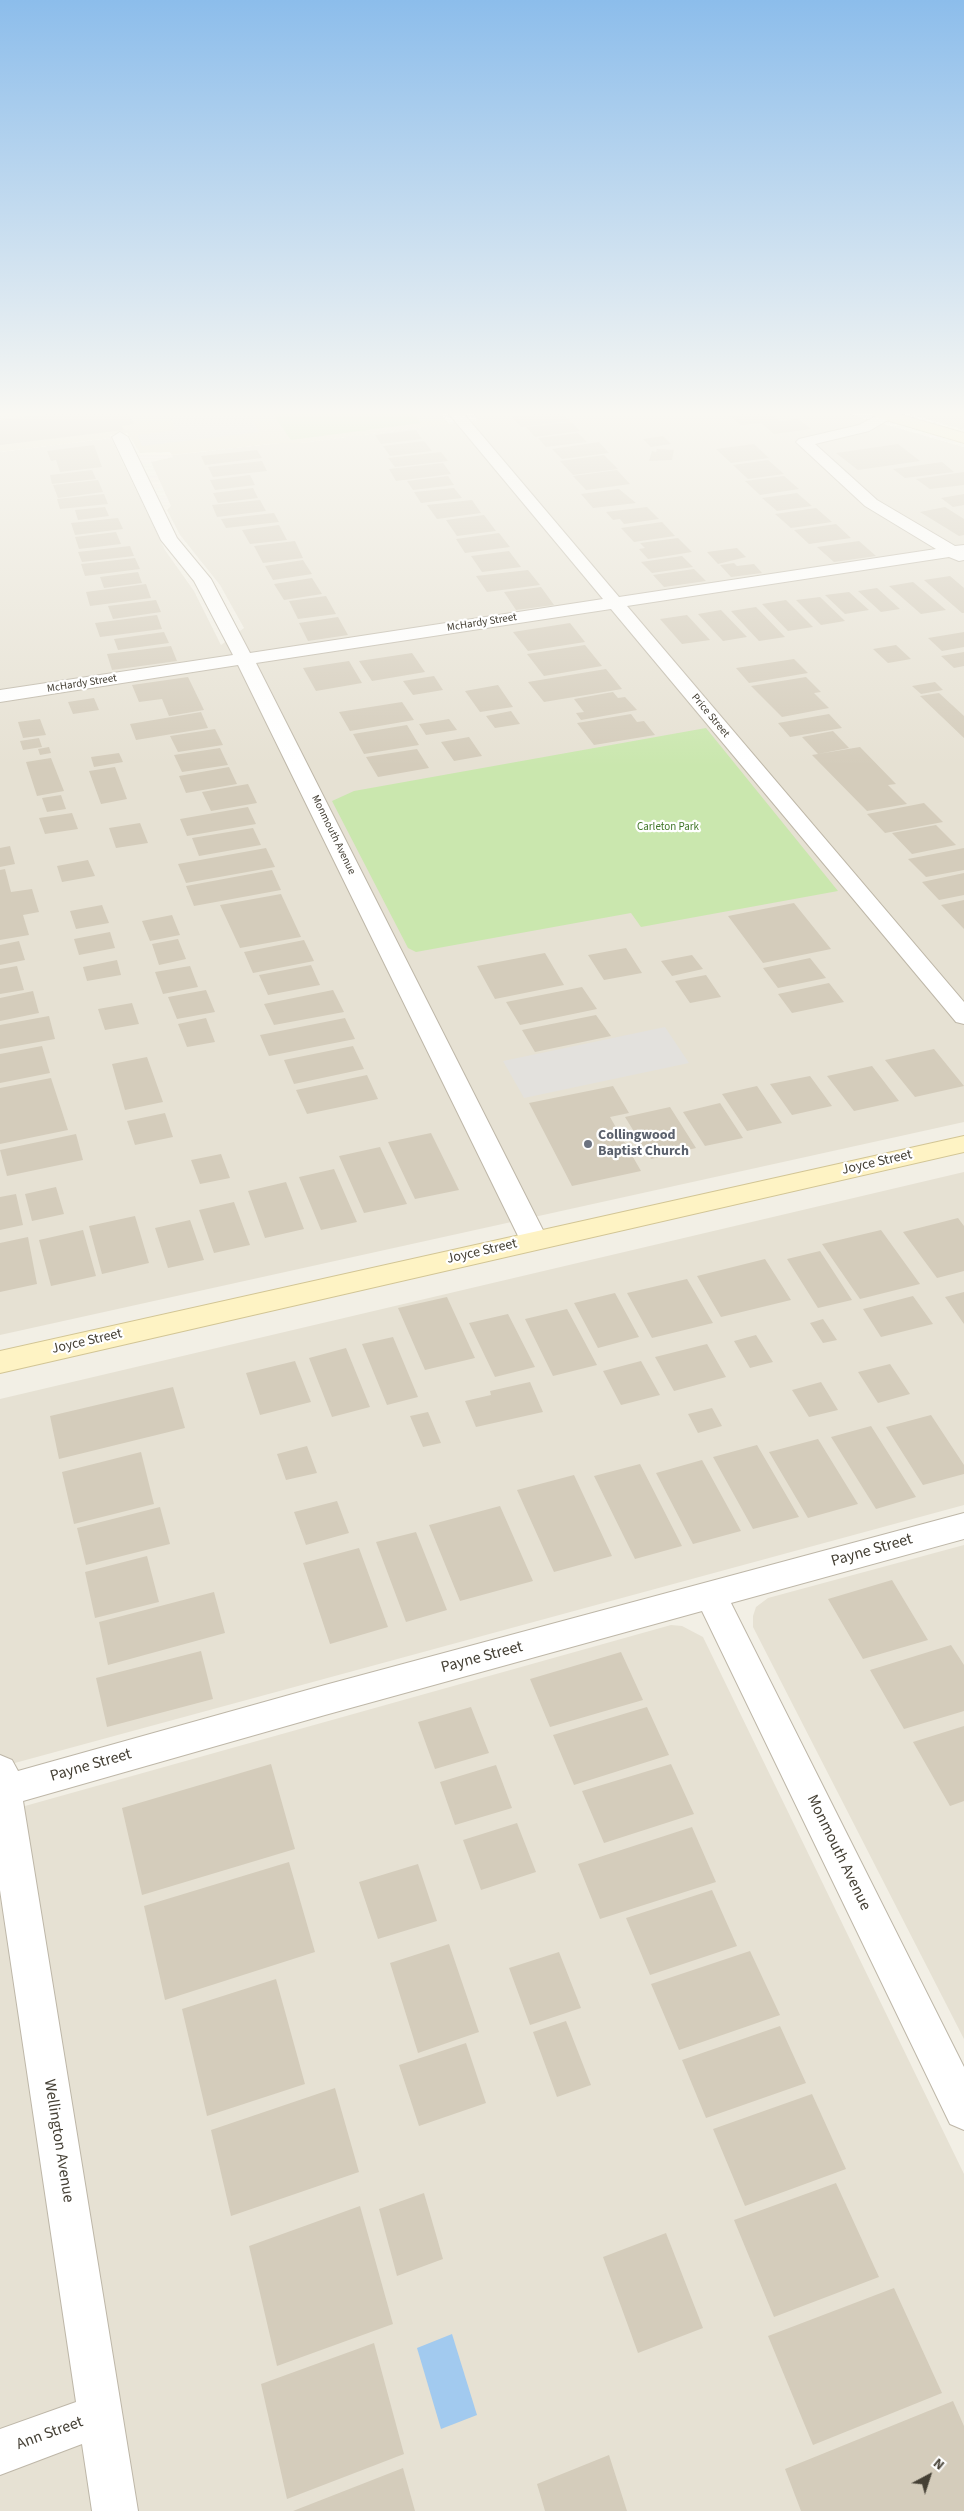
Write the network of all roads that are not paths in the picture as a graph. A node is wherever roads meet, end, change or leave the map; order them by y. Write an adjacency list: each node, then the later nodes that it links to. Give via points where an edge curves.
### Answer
1 (165, 531): 6 (street, Monmouth Avenue, via 202,579)
2 (555, 531): 5 (street, Price Street)
3 (921, 531): 4 (street)
4 (960, 554): 5 (street, McHardy Street)
5 (615, 602): 6 (street, McHardy Street); 8 (street, Price Street)
6 (244, 658): 7 (street, McHardy Street); 10 (street, Monmouth Avenue)
7 (0, 696)
8 (964, 1017)
9 (964, 1144): 10 (main road, Joyce Street)
10 (534, 1240): 11 (main road, Joyce Street)
11 (0, 1362)
12 (964, 1526): 13 (street, Payne Street)
13 (711, 1595): 14 (street, Payne Street); 15 (street, Monmouth Avenue)
14 (1, 1785): 16 (street, Wellington Avenue)
15 (964, 2110)
16 (100, 2415): 17 (street, Ann Street); 18 (street, Wellington Avenue)
17 (0, 2452)
18 (115, 2511)

